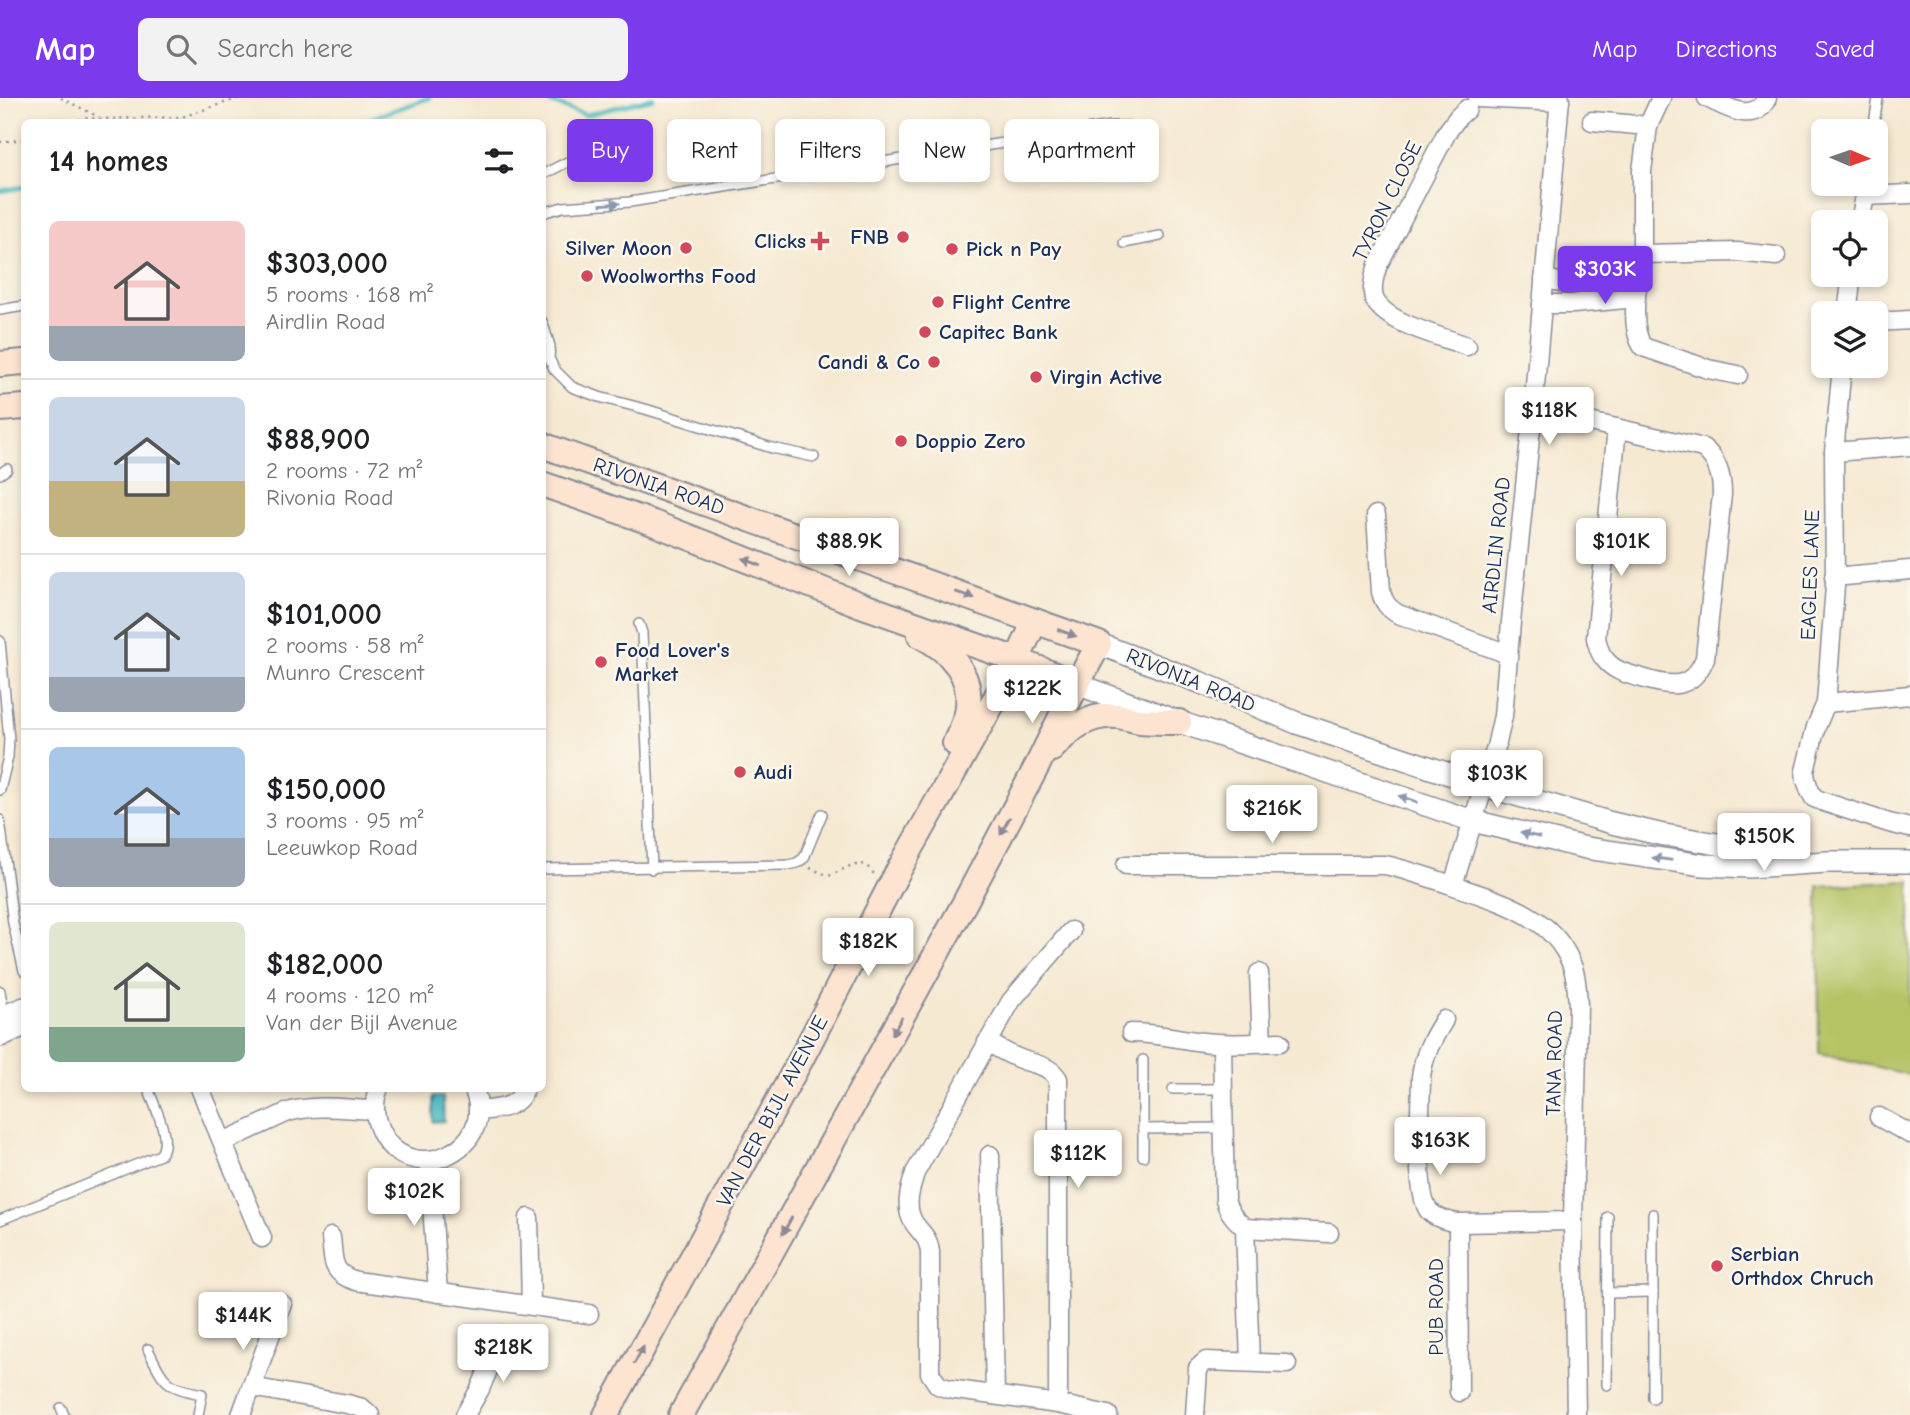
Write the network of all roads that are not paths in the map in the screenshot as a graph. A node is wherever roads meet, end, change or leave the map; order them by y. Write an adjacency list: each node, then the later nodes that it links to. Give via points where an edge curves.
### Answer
1 (1661, 98): 9 (street)
2 (1707, 98): 3 (street, via 1748,113 1760,109)
3 (1767, 98)
4 (1878, 98): 7 (lane)
5 (1474, 102): 6 (street, TYRON CLOSE); 28 (street, TYRON CLOSE, via 1440,143 1378,265 1373,284 1378,305 1392,317)
6 (1559, 104): 20 (street, AIRDLIN ROAD)
7 (1875, 119)
8 (1592, 121): 9 (street)
9 (1648, 126): 18 (street, via 1642,171)
10 (1004, 142): 15 (lane, one-way to 10)
11 (567, 162): 12 (lane)
12 (546, 173)
13 (1888, 192): 14 (street)
14 (1910, 194)
15 (546, 212)
16 (1160, 236): 17 (lane)
17 (1124, 243)
18 (1642, 254): 19 (street); 21 (street)
19 (1776, 256)
20 (1545, 279): 21 (street); 22 (street, AIRDLIN ROAD)
21 (1636, 294): 22 (street); 32 (street, via 1636,329 1643,347)
22 (1542, 304): 36 (street, AIRDLIN ROAD)
23 (21, 306): 24 (lane)
24 (0, 310)
25 (1910, 320): 26 (street)
26 (1888, 321)
27 (546, 334): 29 (lane, via 550,346)
28 (1468, 346)
29 (546, 355): 41 (lane, via 561,377 585,393)
30 (21, 362): 31 (main road)
31 (0, 364)
32 (1738, 375)
33 (1841, 378): 40 (street, EAGLES LANE)
34 (21, 407): 35 (main road)
35 (0, 409)
36 (1534, 409): 37 (street); 53 (street, AIRDLIN ROAD)
37 (1618, 428): 37 (street, via 1703,449 1720,473 1722,494 1704,658 1694,676 1677,684 1665,685 1618,671 1602,657 1596,638)
38 (546, 445): 49 (main road, RIVONIA ROAD, one-way to 49)
39 (1910, 446): 40 (street)
40 (1834, 452): 47 (street, EAGLES LANE)
41 (814, 457)
42 (546, 485): 45 (main road, RIVONIA ROAD)
43 (546, 500): 45 (main road)
44 (1376, 515): 53 (street, via 1381,592 1389,608)
45 (653, 523): 48 (main road, RIVONIA ROAD, one-way to 45)
46 (1910, 570): 47 (street)
47 (1835, 577): 57 (street, EAGLES LANE)
48 (861, 606): 54 (main road, RIVONIA ROAD); 71 (main road, via 943,649 967,684 964,722)
49 (1035, 621): 52 (main road, RIVONIA ROAD, one-way to 52); 54 (main road, VAN DER BIJL AVENUE)
50 (639, 624): 70 (lane)
51 (0, 641): 61 (lane, via 9,739)
52 (1099, 644): 55 (main road); 60 (street, RIVONIA ROAD, via 1297,723)
53 (1508, 654): 60 (street, AIRDLIN ROAD, via 1503,716)
54 (1017, 660): 55 (main road, RIVONIA ROAD); 71 (main road, VAN DER BIJL AVENUE)
55 (1077, 684): 58 (street, RIVONIA ROAD); 59 (main road)
56 (1910, 695): 57 (street)
57 (1826, 702): 65 (street, EAGLES LANE, via 1805,771 1814,797)
58 (1179, 722): 59 (main road, via 1119,716 1086,720); 64 (street, RIVONIA ROAD, one-way to 58)
59 (1037, 766): 132 (main road, one-way to 132)
60 (1485, 786): 64 (street); 66 (street, RIVONIA ROAD, via 1659,834)
61 (0, 790)
62 (822, 814): 70 (lane, via 809,849 797,863)
63 (0, 820): 74 (lane)
64 (1473, 821): 66 (street, RIVONIA ROAD, one-way to 64, via 1703,865 1586,848); 72 (street)
65 (1910, 828)
66 (1827, 862): 67 (street)
67 (1910, 862)
68 (1126, 866): 72 (street, TANA ROAD, via 1373,864)
69 (546, 869): 70 (lane)
70 (652, 869)
71 (892, 882): 131 (main road, VAN DER BIJL AVENUE, one-way to 71)
72 (1453, 885): 105 (street, TANA ROAD, via 1526,912 1550,930 1572,963 1578,1006)
73 (1071, 930): 81 (street, via 1011,1001)
74 (21, 958)
75 (1259, 973): 82 (street, via 1271,1042)
76 (0, 991): 79 (lane)
77 (21, 1011): 79 (street)
78 (1444, 1020): 106 (street, via 1423,1060 1420,1183 1430,1213)
79 (8, 1026)
80 (1131, 1033): 82 (street)
81 (987, 1042): 124 (street, via 915,1174 909,1213 930,1252 933,1380 943,1388); 126 (street, via 1048,1068 1058,1079)
82 (1222, 1044): 85 (street)
83 (1143, 1060): 95 (lane)
84 (1173, 1089): 85 (lane)
85 (1223, 1089): 94 (street)
86 (149, 1092): 104 (lane, via 165,1137 160,1155)
87 (202, 1092): 97 (street)
88 (377, 1092): 91 (street)
89 (475, 1092): 92 (street)
90 (524, 1092): 92 (street, via 511,1106)
91 (375, 1110): 97 (street, via 300,1108); 100 (street, via 382,1136 391,1147 415,1160)
92 (478, 1111): 100 (street, via 468,1140 457,1151)
93 (1879, 1116): 96 (street)
94 (1224, 1128): 95 (lane); 107 (street, via 1227,1207)
95 (1143, 1129): 99 (lane)
96 (1910, 1134)
97 (223, 1142): 110 (street)
98 (990, 1155): 124 (street)
99 (1143, 1156)
100 (429, 1161): 112 (street)
101 (1653, 1214): 111 (lane)
102 (1608, 1217): 113 (lane)
103 (529, 1218): 115 (street)
104 (0, 1220)
105 (1573, 1221): 106 (street); 135 (street, TANA ROAD)
106 (1458, 1223): 123 (street, PUB ROAD)
107 (1245, 1228): 108 (street); 119 (street)
108 (1329, 1233)
109 (331, 1237): 112 (street, via 341,1276)
110 (262, 1238)
111 (1653, 1292): 113 (lane); 125 (lane)
112 (438, 1293): 115 (street)
113 (1608, 1293): 121 (lane)
114 (282, 1304): 122 (street)
115 (531, 1306): 116 (street)
116 (589, 1314)
117 (503, 1335): 130 (street)
118 (148, 1349): 127 (lane, via 164,1380 181,1390 202,1394)
119 (1250, 1362): 120 (street); 134 (street, via 1201,1363)
120 (1287, 1364)
121 (1607, 1385)
122 (251, 1387): 128 (street); 129 (street, via 347,1404)
123 (1460, 1392)
124 (995, 1395): 126 (street)
125 (1653, 1398)
126 (1058, 1404): 133 (street)
127 (198, 1415)
128 (242, 1415)
129 (370, 1415)
130 (465, 1415)
131 (607, 1415)
132 (681, 1415)
133 (1108, 1415)
134 (1195, 1415)
135 (1576, 1415)

